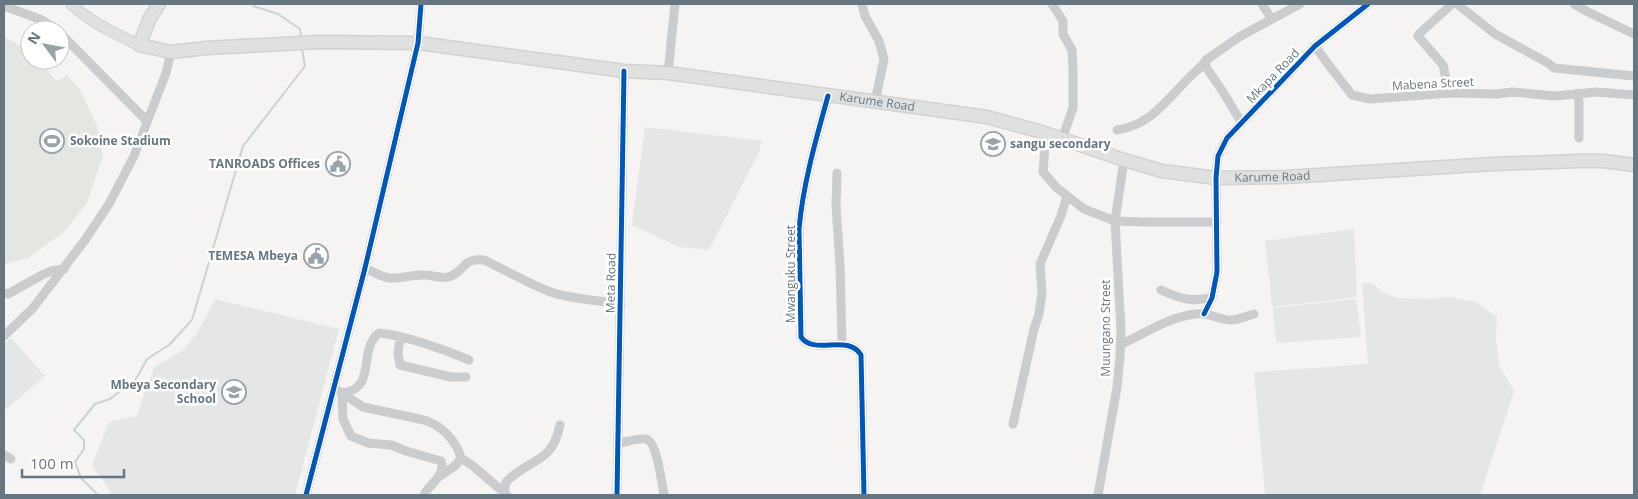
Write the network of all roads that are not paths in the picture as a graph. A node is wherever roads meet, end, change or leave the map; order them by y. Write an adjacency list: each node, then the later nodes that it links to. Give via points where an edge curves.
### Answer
1 (71, 4): 19 (main road, via 103,27)
2 (159, 4): 19 (highway)
3 (421, 4): 18 (street)
4 (675, 4): 24 (street)
5 (862, 4): 30 (street, via 884,59)
6 (1052, 4): 36 (street, via 1063,21 1063,34 1072,50 1073,108)
7 (1262, 4): 14 (street)
8 (1300, 4): 14 (street)
9 (1368, 4): 20 (street, Mkapa Road)
10 (1452, 4): 26 (street, via 1418,36 1444,65)
11 (1457, 4): 25 (street, via 1494,34 1554,68)
12 (1574, 4): 16 (street)
13 (4, 6): 15 (street)
14 (1271, 18): 22 (street)
15 (42, 20)
16 (1634, 34)
17 (70, 43): 31 (street)
18 (418, 43): 21 (highway, Karume Road, via 320,42); 23 (highway, Karume Road); 44 (street)
19 (139, 45): 21 (highway, Karume Road)
20 (1315, 46): 26 (street, Mabena Street, via 1352,95 1358,98); 32 (street, Mkapa Road)
21 (171, 52): 31 (street)
22 (1205, 63): 32 (street); 33 (street, via 1148,119)
23 (624, 71): 24 (highway, Karume Road); 49 (street, Meta Road)
24 (668, 73): 29 (highway, Karume Road)
25 (1634, 76)
26 (1449, 93): 27 (street, Mabena Street, via 1512,92 1554,96)
27 (1578, 93): 28 (street, Mabena Street); 35 (street)
28 (1634, 95)
29 (828, 96): 30 (highway, Karume Road); 54 (street, Mwanguku Street, via 804,192 799,229 801,337 811,344)
30 (875, 102): 34 (highway, Karume Road, via 987,117)
31 (147, 120): 45 (street, via 134,156 109,204)
32 (1241, 122): 40 (street, Mkapa Road, via 1227,138 1218,156)
33 (1117, 130)
34 (1046, 133): 36 (highway, Karume Road); 41 (street, via 1042,172)
35 (1579, 138)
36 (1062, 139): 37 (highway, Karume Road)
37 (1124, 160): 40 (highway, Karume Road, via 1162,171); 42 (street, Muungano Street)
38 (1634, 165): 40 (highway, Karume Road, via 1578,161)
39 (837, 173): 54 (street)
40 (1216, 178): 43 (street, Mkapa Road)
41 (1067, 196): 42 (street, via 1084,209); 59 (street, via 1040,264 1042,293 1039,314)
42 (1116, 221): 43 (street); 55 (street, Muungano Street)
43 (1217, 222): 48 (street, Mkapa Road, via 1217,272)
44 (365, 268): 49 (street, via 390,278 417,274 446,278 474,259 484,260 548,291 576,299); 58 (street)
45 (64, 269): 47 (street, via 51,271 8,294); 52 (street, via 34,308)
46 (1161, 290): 48 (street, via 1189,300)
47 (4, 293)
48 (1212, 297): 50 (street, Mkapa Road)
49 (620, 305): 61 (street, Meta Road)
50 (1204, 314): 51 (street, via 1233,320); 55 (street, via 1166,321)
51 (1254, 314)
52 (4, 336)
53 (400, 338): 56 (street); 57 (street, via 400,365 451,377); 58 (street, via 377,334 371,344 360,386 354,390)
54 (842, 345): 69 (street, Mwanguku Street, via 850,345 862,355)
55 (1120, 345): 70 (street, Muungano Street, via 1117,387)
56 (470, 360)
57 (466, 377)
58 (338, 390): 62 (street, via 363,407 432,422 453,441); 63 (street, via 343,419 351,436 439,460 443,465); 65 (street)
59 (1013, 424)
60 (560, 425): 64 (street, via 550,451 510,478 506,482)
61 (618, 443): 67 (street, Meta Road); 68 (street, via 647,439 652,442)
62 (461, 458): 63 (street); 64 (street)
63 (440, 476): 66 (street)
64 (506, 493)
65 (306, 495)
66 (424, 495)
67 (617, 495)
68 (664, 495)
69 (864, 495)
70 (1098, 495)

